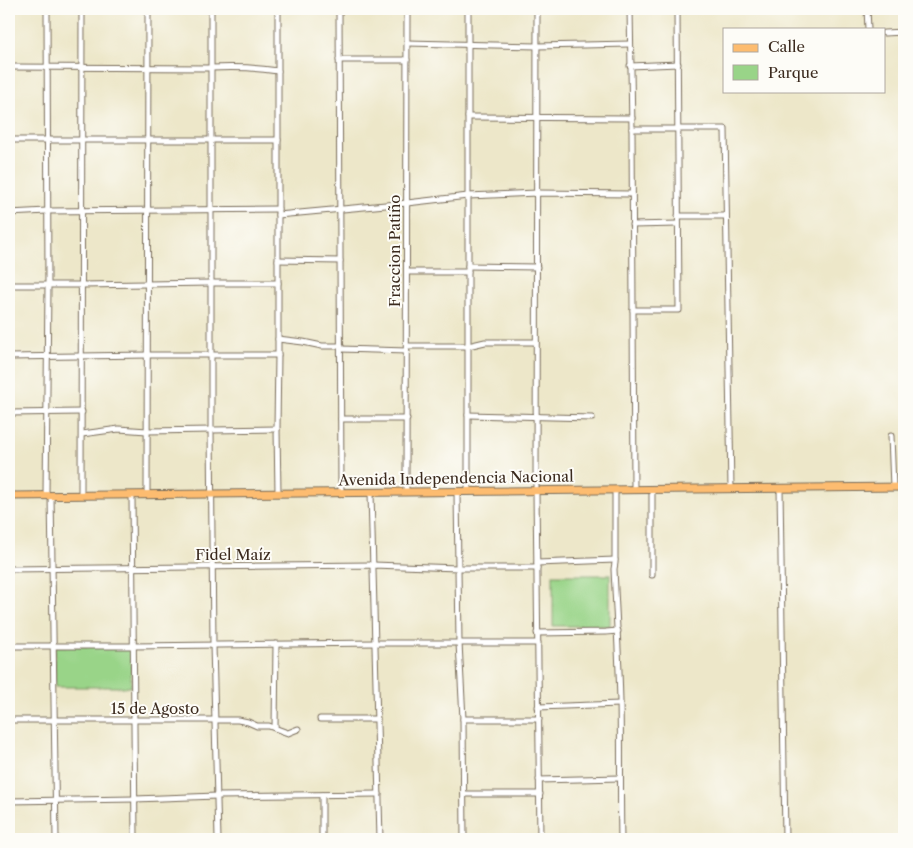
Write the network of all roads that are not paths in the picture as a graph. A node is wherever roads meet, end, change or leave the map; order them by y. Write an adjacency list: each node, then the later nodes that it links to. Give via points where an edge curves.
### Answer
1 (47, 9): 25 (street)
2 (82, 9): 26 (street)
3 (148, 9): 27 (street)
4 (211, 9): 28 (street)
5 (278, 9): 29 (street)
6 (339, 9): 20 (street)
7 (406, 9): 16 (street, Fraccion Patiño)
8 (468, 9): 17 (street)
9 (537, 9): 19 (street)
10 (630, 9): 18 (street)
11 (678, 9): 22 (street)
12 (867, 9): 13 (street)
13 (868, 28)
14 (886, 32): 15 (street)
15 (904, 32)
16 (406, 43): 17 (street); 21 (street, Fraccion Patiño)
17 (468, 44): 19 (street); 30 (street)
18 (630, 44): 19 (street); 23 (street)
19 (537, 46): 31 (street)
20 (339, 60): 21 (street); 47 (street)
21 (406, 60): 44 (street, Fraccion Patiño)
22 (678, 64): 23 (street); 34 (street)
23 (630, 66): 32 (street)
24 (9, 67): 25 (street)
25 (47, 67): 26 (street); 35 (street)
26 (82, 67): 27 (street); 39 (street)
27 (148, 68): 28 (street); 36 (street)
28 (211, 68): 29 (street); 37 (street)
29 (278, 71): 40 (street)
30 (468, 117): 31 (street); 43 (street)
31 (537, 117): 32 (street); 41 (street)
32 (632, 118): 33 (street)
33 (632, 129): 34 (street); 42 (street)
34 (678, 129): 52 (street); 53 (street, via 725,129)
35 (47, 139): 38 (street); 39 (street); 48 (street)
36 (148, 139): 37 (street); 39 (street); 45 (street)
37 (211, 139): 40 (street); 46 (street)
38 (9, 140)
39 (82, 140): 49 (street)
40 (278, 140): 50 (street)
41 (537, 194): 42 (street); 43 (street); 59 (street)
42 (632, 194): 55 (street)
43 (468, 196): 44 (street); 58 (street)
44 (407, 203): 47 (street); 60 (street, Fraccion Patiño)
45 (148, 209): 46 (street); 49 (street); 65 (street)
46 (211, 209): 50 (street); 62 (street)
47 (340, 209): 50 (street); 57 (street)
48 (48, 211): 49 (street); 51 (street); 64 (street)
49 (82, 211): 67 (street)
50 (278, 212): 56 (street)
51 (9, 213)
52 (678, 216): 53 (street); 54 (street)
53 (726, 216): 96 (street)
54 (678, 224): 55 (street); 68 (street, via 678,310)
55 (632, 225): 68 (street)
56 (278, 260): 57 (street); 63 (street)
57 (340, 261): 72 (street)
58 (468, 266): 59 (street); 61 (street)
59 (537, 267): 70 (street)
60 (407, 272): 61 (street); 73 (street, Fraccion Patiño)
61 (468, 272): 71 (street)
62 (211, 282): 63 (street); 65 (street); 75 (street)
63 (278, 283): 69 (street)
64 (48, 284): 66 (street); 67 (street); 79 (street)
65 (147, 284): 67 (street); 74 (street)
66 (9, 285)
67 (82, 285): 77 (street)
68 (633, 310): 98 (street)
69 (278, 339): 72 (street); 76 (street)
70 (536, 342): 71 (street, via 486,342); 84 (street)
71 (468, 346): 73 (street); 83 (street)
72 (341, 347): 73 (street); 86 (street)
73 (407, 349): 87 (street, Fraccion Patiño)
74 (148, 355): 75 (street); 77 (street); 90 (street)
75 (212, 355): 76 (street); 89 (street)
76 (278, 355): 88 (street)
77 (82, 356): 79 (street); 80 (street)
78 (9, 357): 79 (street)
79 (47, 357): 82 (street)
80 (82, 412): 82 (street); 91 (street)
81 (9, 413): 82 (street)
82 (47, 413): 109 (street)
83 (468, 415): 84 (street); 103 (street)
84 (536, 417): 85 (street); 100 (street)
85 (592, 418)
86 (341, 419): 87 (street); 104 (street)
87 (406, 419): 101 (street, Fraccion Patiño)
88 (277, 429): 89 (street); 108 (street)
89 (211, 430): 90 (street); 107 (street)
90 (148, 431): 91 (street, via 119,429); 106 (street)
91 (82, 434): 110 (street)
92 (891, 436): 93 (street)
93 (893, 487): 94 (main road, Avenida Independencia Nacional); 95 (main road, Avenida Independencia Nacional)
94 (904, 487)
95 (780, 488): 96 (main road, Avenida Independencia Nacional); 162 (street)
96 (731, 489): 99 (main road, Avenida Independencia Nacional)
97 (615, 490): 98 (main road, Avenida Independencia Nacional); 100 (main road, Avenida Independencia Nacional); 113 (street)
98 (634, 490): 99 (main road, Avenida Independencia Nacional)
99 (652, 490): 121 (street)
100 (536, 491): 103 (main road, Avenida Independencia Nacional); 115 (street)
101 (406, 492): 102 (main road, Avenida Independencia Nacional); 105 (main road, Avenida Independencia Nacional)
102 (457, 492): 103 (main road, Avenida Independencia Nacional); 119 (street)
103 (468, 492)
104 (341, 493): 105 (main road, Avenida Independencia Nacional); 108 (main road, Avenida Independencia Nacional)
105 (371, 493): 114 (street)
106 (146, 494): 107 (main road, Avenida Independencia Nacional); 111 (main road, Avenida Independencia Nacional)
107 (212, 494): 108 (main road, Avenida Independencia Nacional); 117 (street)
108 (278, 494)
109 (48, 495): 110 (main road, Avenida Independencia Nacional); 112 (main road, Avenida Independencia Nacional); 118 (street)
110 (82, 495): 111 (main road, Avenida Independencia Nacional)
111 (132, 495): 116 (street)
112 (9, 496)
113 (615, 560): 115 (street, Fidel Maíz); 122 (street)
114 (373, 565): 117 (street, Fidel Maíz); 119 (street, Fidel Maíz); 124 (street)
115 (537, 565): 119 (street, Fidel Maíz); 123 (street)
116 (133, 567): 117 (street, Fidel Maíz); 118 (street, Fidel Maíz); 131 (street)
117 (212, 567): 128 (street)
118 (52, 568): 120 (street, Fidel Maíz); 130 (street)
119 (458, 568): 125 (street)
120 (9, 569)
121 (652, 575)
122 (618, 631): 123 (street); 132 (street)
123 (538, 633): 126 (street)
124 (375, 643): 125 (street); 127 (street); 135 (street)
125 (459, 643): 126 (street); 136 (street)
126 (538, 643): 133 (street)
127 (276, 644): 128 (street); 142 (street)
128 (213, 645): 131 (street); 140 (street)
129 (9, 646): 130 (street)
130 (53, 646): 131 (street); 141 (street)
131 (133, 646): 139 (street)
132 (620, 704): 133 (street); 144 (street)
133 (538, 706): 137 (street)
134 (320, 719): 135 (street)
135 (377, 719): 147 (street)
136 (463, 719): 137 (street); 148 (street)
137 (539, 719): 145 (street)
138 (9, 720): 141 (street, 15 de Agosto)
139 (134, 720): 140 (street, 15 de Agosto); 141 (street, 15 de Agosto); 152 (street)
140 (215, 720): 142 (street, 15 de Agosto, via 238,720); 150 (street)
141 (54, 721): 151 (street)
142 (275, 728): 143 (street, 15 de Agosto, via 288,733)
143 (298, 729)
144 (620, 778): 145 (street); 161 (street)
145 (539, 780): 149 (street)
146 (322, 794): 147 (street); 150 (street); 157 (street)
147 (379, 794): 158 (street)
148 (464, 794): 149 (street); 159 (street)
149 (540, 794): 160 (street)
150 (217, 796): 152 (street); 156 (street)
151 (56, 799): 152 (street); 153 (street); 154 (street)
152 (135, 799): 155 (street)
153 (9, 801)
154 (56, 839)
155 (135, 839)
156 (218, 839)
157 (322, 839)
158 (380, 839)
159 (464, 839)
160 (540, 839)
161 (622, 839)
162 (784, 839)

